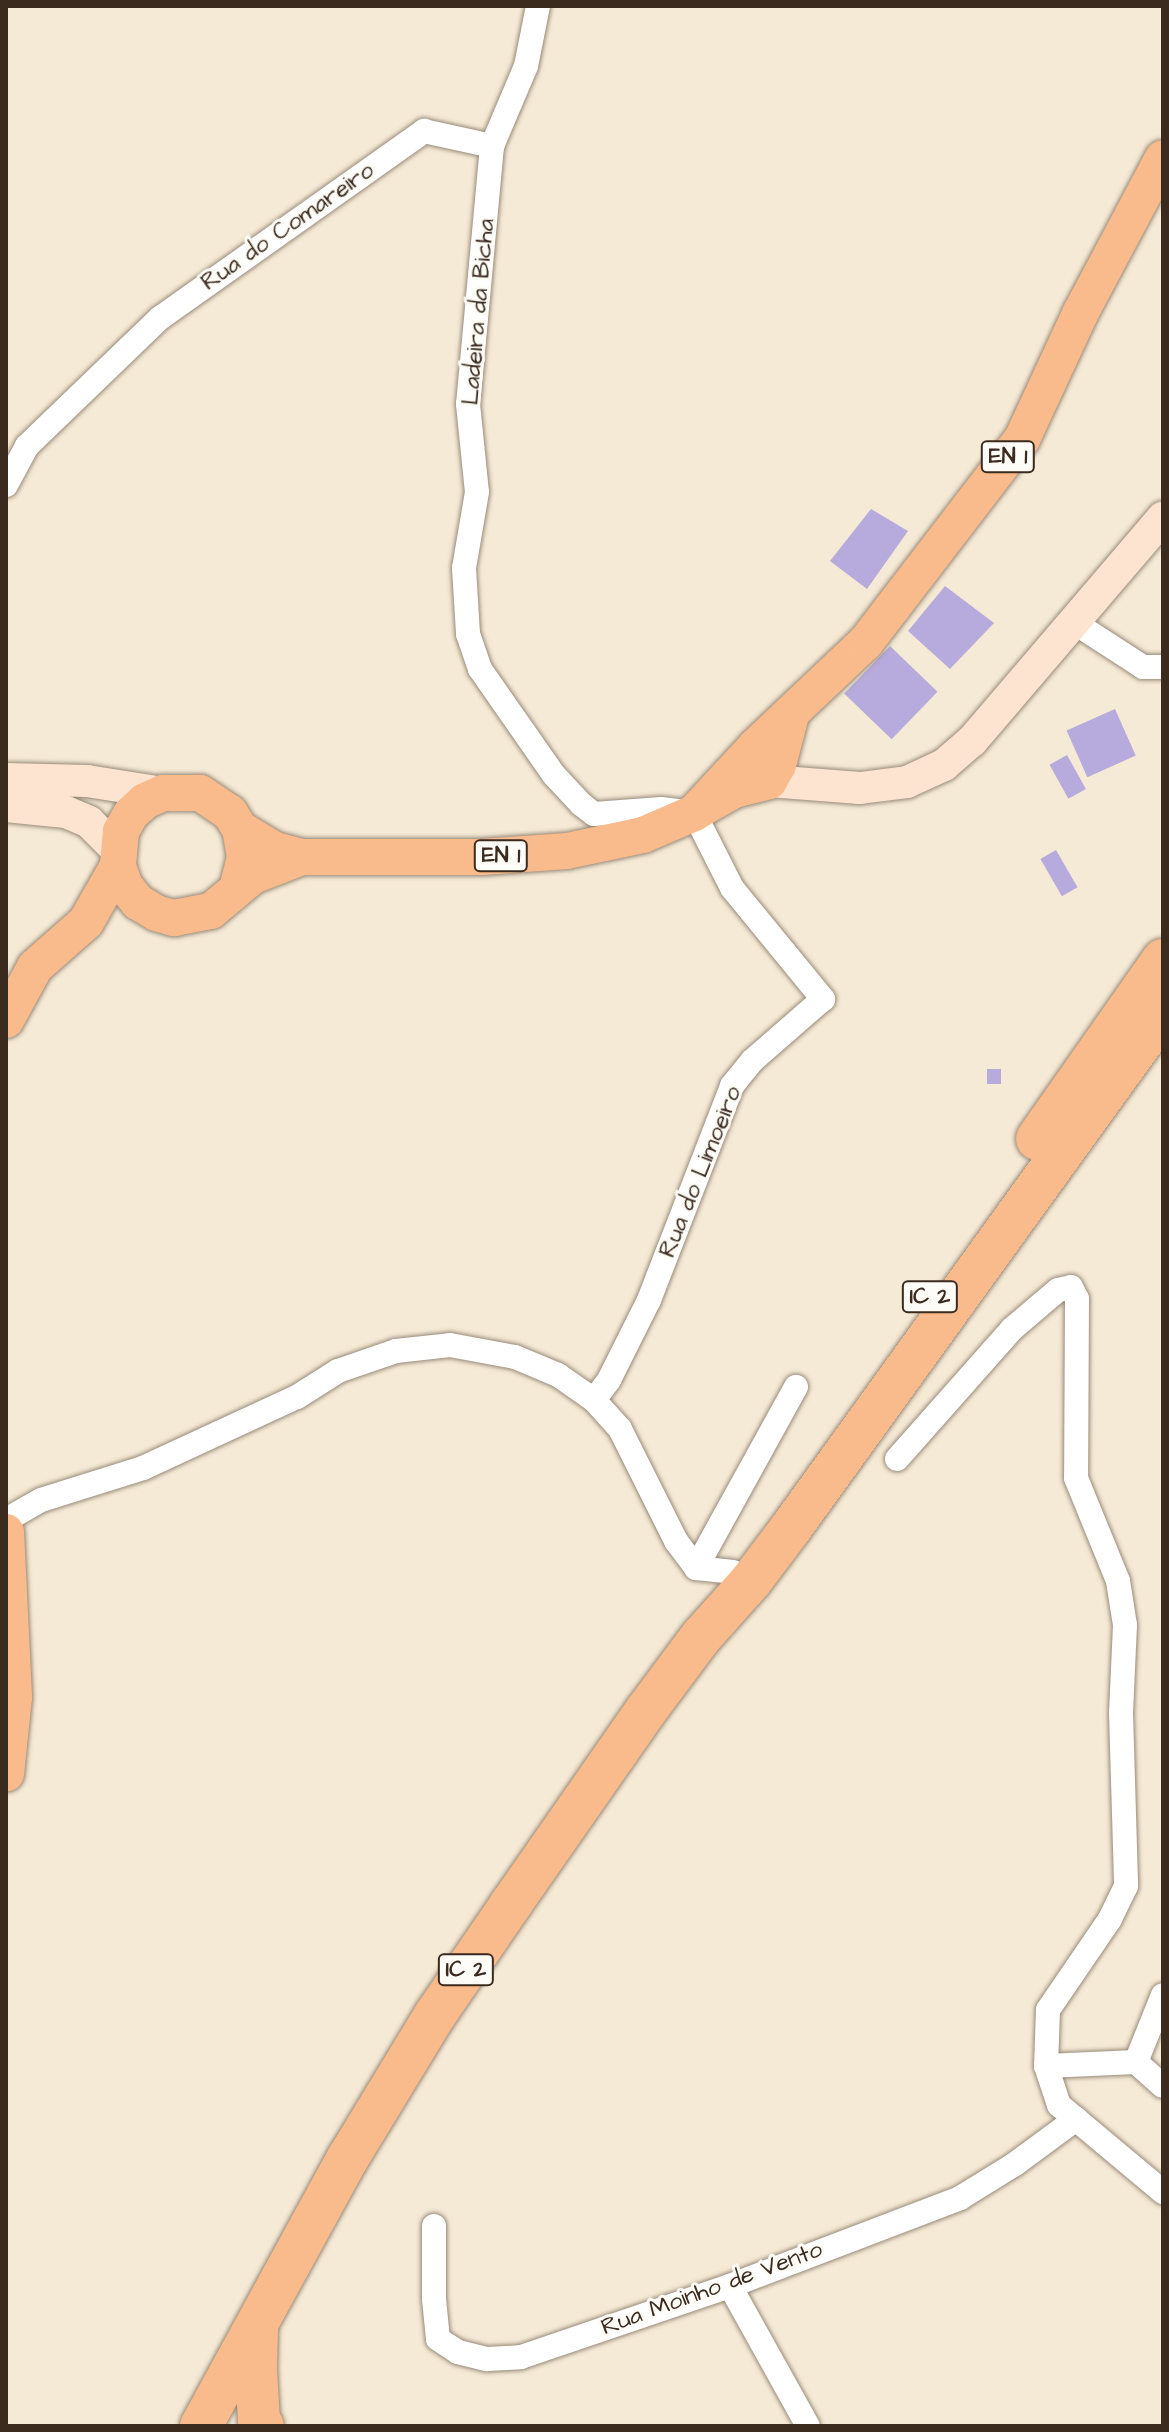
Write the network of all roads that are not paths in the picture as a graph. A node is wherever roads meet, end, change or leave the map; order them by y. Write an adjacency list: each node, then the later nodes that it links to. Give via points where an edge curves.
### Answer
1 (538, 6): 2 (street, via 526,66)
2 (492, 146): 4 (street, Rua do Comareiro, via 424,131 160,318 27,446); 15 (street, Ladeira da Bicha, via 468,404 477,492 464,568 468,634 480,669 554,775 581,804 594,814 661,809)
3 (1163, 158): 8 (main road, EN 1, via 1081,312 1022,439 866,642)
4 (6, 485)
5 (1163, 517): 6 (street)
6 (1075, 623): 7 (street, via 1143,667); 12 (street, via 972,741 944,765 907,782 860,788)
7 (1163, 667)
8 (791, 721): 9 (main road, EN 1); 11 (main road, EN 1); 12 (street, via 802,760)
9 (756, 746): 11 (street); 15 (main road, EN 1)
10 (6, 779): 13 (street, via 87,781)
11 (769, 781): 12 (street); 15 (main road, EN 1, via 734,790)
12 (817, 784)
13 (163, 793): 16 (main road, via 181,790 208,797 230,813); 18 (main road, via 131,814 121,831)
14 (6, 806): 18 (street, via 66,812 89,822)
15 (694, 813): 17 (main road, EN 1, via 643,835 567,851 482,857); 26 (street, Rua do Limoeiro, via 732,888 823,999 752,1061 732,1086 649,1300)
16 (240, 829): 17 (main road, EN 1, via 275,850); 19 (main road, via 245,857)
17 (302, 857): 19 (main road, EN 1)
18 (117, 858): 20 (main road, via 125,886); 21 (main road)
19 (238, 885): 20 (main road, via 211,911 174,918)
20 (156, 913): 21 (main road, via 111,914)
21 (86, 922): 24 (main road, via 35,967)
22 (1163, 960): 30 (highway, IC 2, via 943,1280)
23 (1162, 1015): 31 (highway, IC 2, via 791,1528)
24 (6, 1020)
25 (796, 1387): 30 (street)
26 (594, 1400): 28 (street, via 558,1375 515,1357 450,1345 396,1351 338,1371 297,1397 143,1468 41,1500); 30 (street, via 620,1429 676,1541)
27 (897, 1459): 35 (street, via 1012,1329 1058,1290 1071,1287 1077,1299 1076,1478 1118,1581 1125,1625 1121,1713 1126,1886 1110,1919 1048,2010)
28 (6, 1520)
29 (6, 1532): 32 (main road, via 14,1697)
30 (714, 1570): 31 (highway, IC 2)
31 (701, 1637): 41 (highway, IC 2, via 435,2015)
32 (6, 1774)
33 (1163, 1995): 34 (street)
34 (1136, 2062): 35 (street); 36 (street)
35 (1046, 2066): 37 (street, via 1059,2105)
36 (1163, 2086)
37 (1076, 2119): 38 (street); 40 (street, Rua Moinho de Vento, via 960,2198)
38 (1163, 2192)
39 (434, 2226): 40 (street, Rua Moinho de Vento, via 438,2339 458,2352 487,2359 521,2357)
40 (730, 2286): 44 (street)
41 (257, 2320): 42 (highway, IC 2); 43 (highway)
42 (201, 2426)
43 (263, 2426)
44 (808, 2426)

